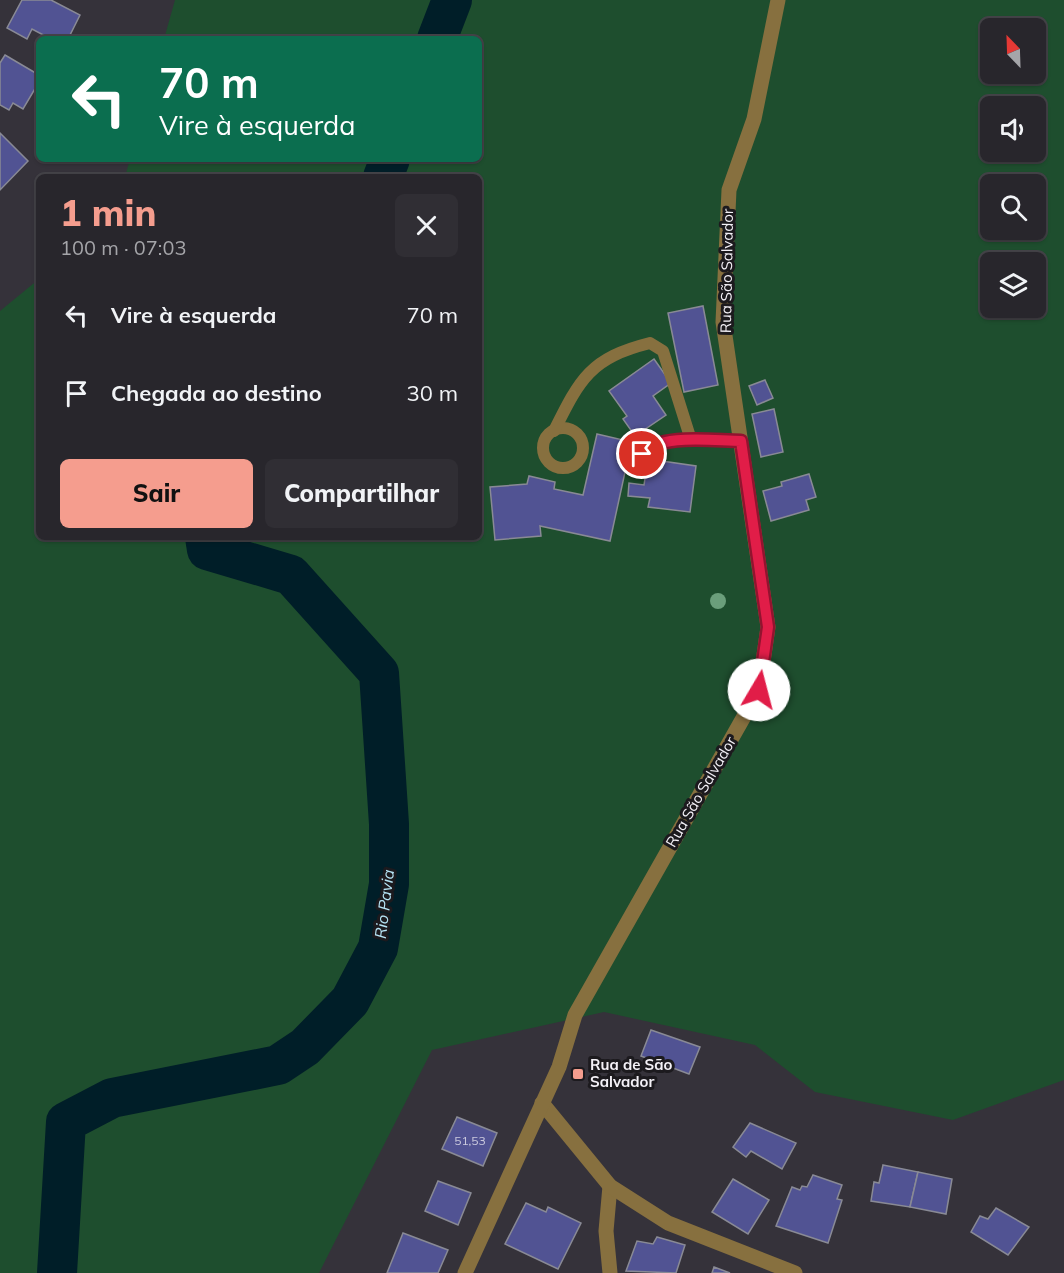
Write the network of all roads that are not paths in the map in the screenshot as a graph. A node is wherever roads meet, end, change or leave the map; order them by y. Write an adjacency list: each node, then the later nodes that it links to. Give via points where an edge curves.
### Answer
1 (778, 0): 4 (street, Rua São Salvador, via 754,119 729,190 723,322)
2 (554, 431): 3 (lane, via 575,388 594,366 626,349 650,343 663,351)
3 (691, 440): 4 (lane); 5 (lane, via 668,441 647,448)
4 (741, 441): 6 (street, Rua São Salvador, via 768,627 759,690 575,1015 559,1067)
5 (638, 465)
6 (542, 1103): 7 (street); 8 (street, Rua São Salvador)
7 (610, 1186): 9 (street, via 606,1231); 10 (street, via 668,1223)
8 (465, 1273)
9 (610, 1273)
10 (795, 1273)

